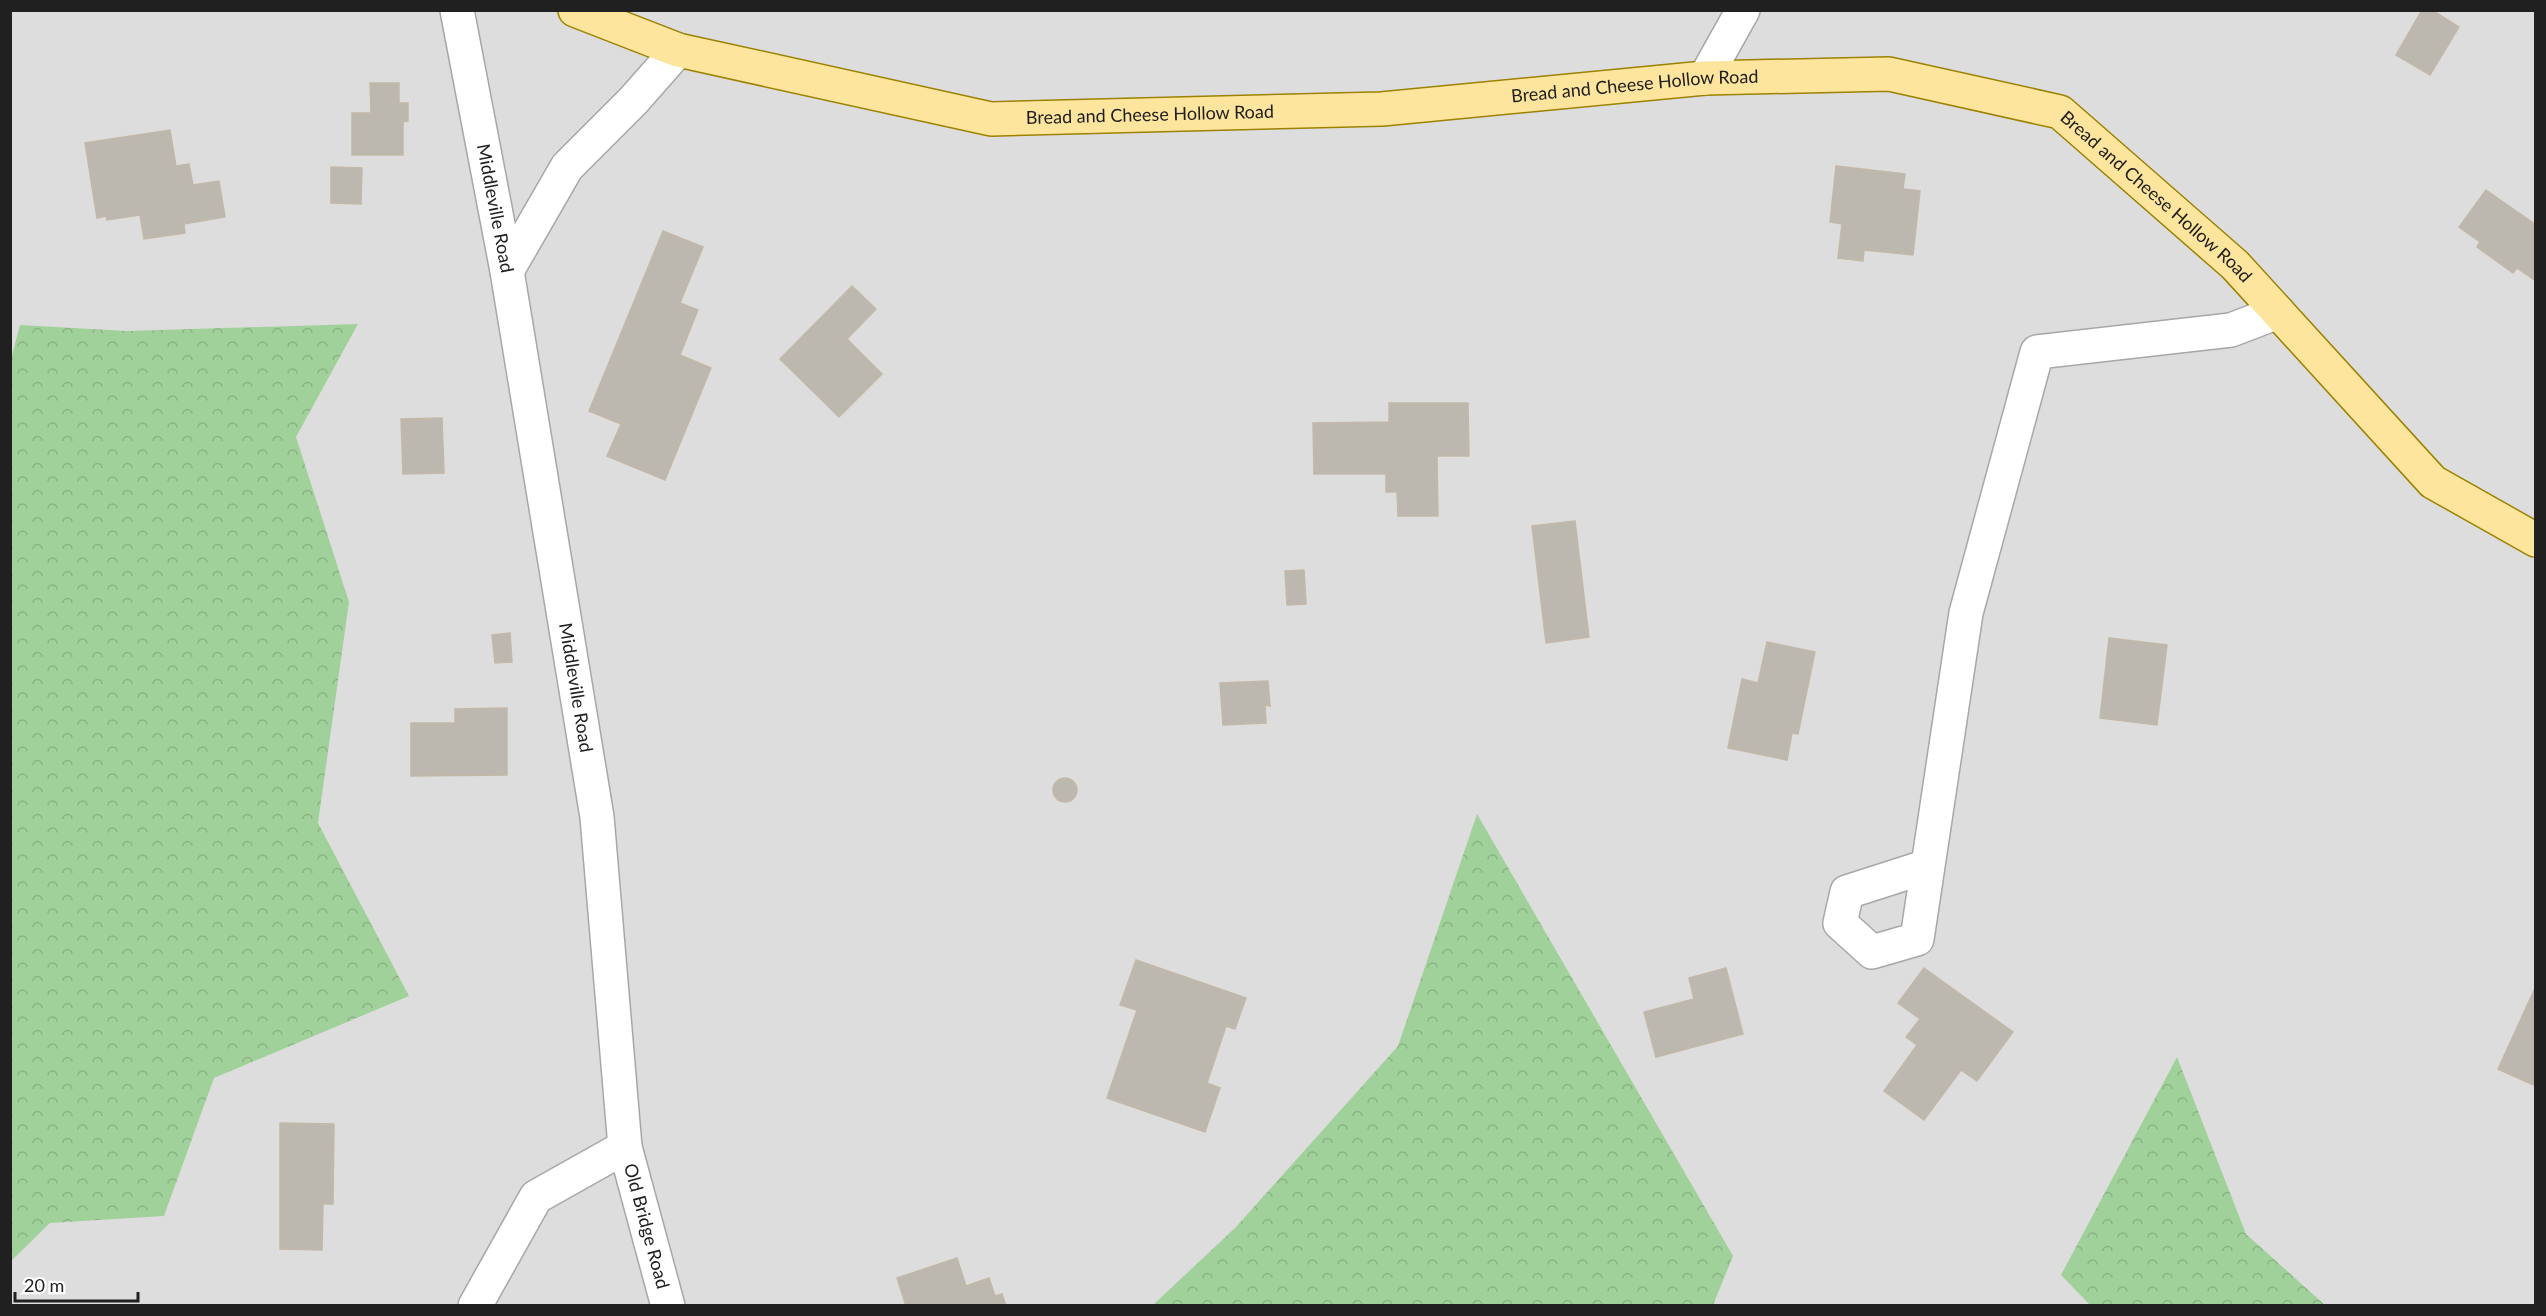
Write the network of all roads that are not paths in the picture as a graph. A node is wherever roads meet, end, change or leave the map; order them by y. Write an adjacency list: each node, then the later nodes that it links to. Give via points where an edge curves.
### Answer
1 (456, 10): 6 (street, Middleville Road)
2 (575, 10): 4 (main road, Bread and Cheese Hollow Road)
3 (1743, 10): 5 (street)
4 (678, 50): 5 (main road, Bread and Cheese Hollow Road, via 991,119 1382,109); 6 (street, via 567,167)
5 (1705, 78): 7 (main road, Bread and Cheese Hollow Road, via 1888,74 2060,112 2235,265)
6 (507, 271): 10 (street, Middleville Road, via 597,817)
7 (2278, 312): 8 (main road, Bread and Cheese Hollow Road, via 2433,482); 9 (street, via 2231,330 2037,352 1966,613)
8 (2535, 540)
9 (1928, 866)
10 (625, 1147): 11 (street, via 536,1197); 12 (street, Old Bridge Road)
11 (475, 1305)
12 (668, 1305)

